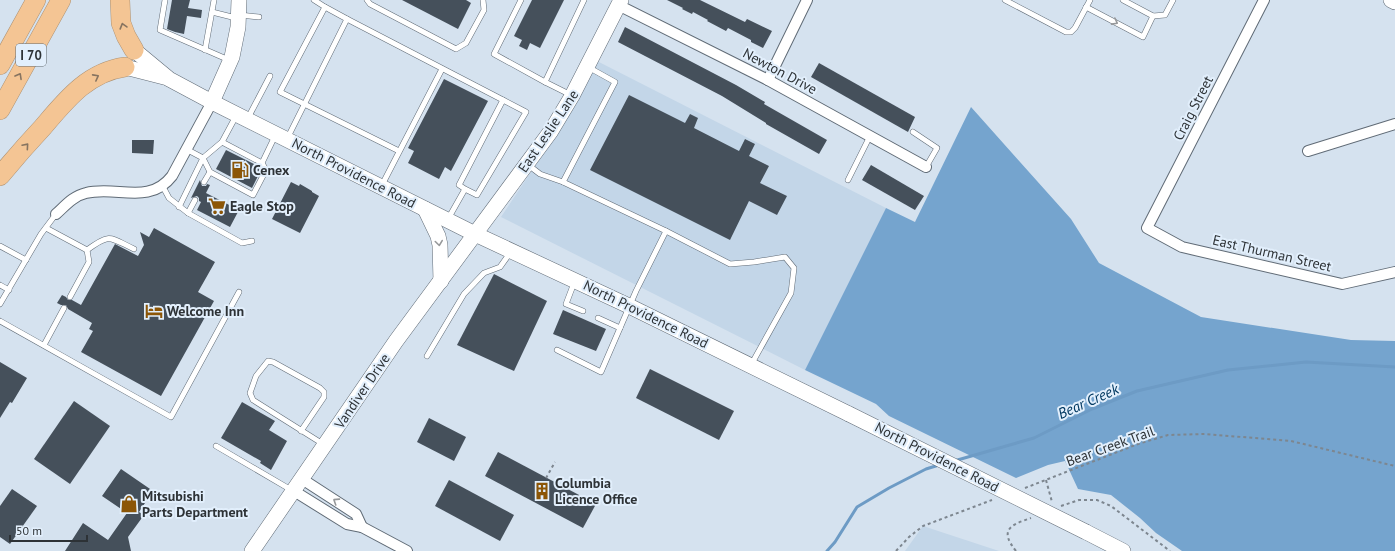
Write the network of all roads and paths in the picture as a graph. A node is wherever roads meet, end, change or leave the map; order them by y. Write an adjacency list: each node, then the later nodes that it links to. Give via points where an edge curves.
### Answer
1 (36, 0): 30 (highway, I 70)
2 (61, 0): 42 (highway, I 70, one-way to 2)
3 (120, 0): 27 (highway, one-way to 3, via 121,24)
4 (165, 0): 28 (lane, via 160,30)
5 (214, 0): 23 (lane)
6 (314, 0): 20 (lane)
7 (367, 0): 8 (lane, via 370,4 456,48 466,42 484,10)
8 (483, 0)
9 (521, 0): 37 (lane, via 494,54)
10 (584, 0): 37 (lane)
11 (807, 0): 36 (street)
12 (1005, 0): 21 (lane, via 1066,32 1071,32 1075,28)
13 (1090, 0): 21 (lane)
14 (1123, 0): 24 (lane)
15 (1173, 0): 24 (lane, via 1165,15)
16 (1264, 0): 75 (street, Craig Street)
17 (1391, 0): 18 (street)
18 (1395, 2)
19 (620, 3): 31 (street, East Leslie Lane); 36 (street, Newton Drive)
20 (326, 7): 26 (lane); 41 (lane, via 280,92)
21 (1086, 7): 24 (lane, one-way to 24, via 1143,37)
22 (239, 11): 23 (lane); 25 (lane); 29 (street)
23 (212, 12): 28 (lane)
24 (1153, 16)
25 (259, 17)
26 (347, 19): 33 (lane); 41 (lane)
27 (134, 50): 35 (street, North Providence Road)
28 (205, 50): 29 (lane)
29 (230, 61): 40 (street)
30 (0, 65)
31 (587, 66): 38 (street, East Leslie Lane); 63 (lane, via 615,82)
32 (125, 67): 35 (street, North Providence Road); 57 (highway, one-way to 32, via 70,95 101,74)
33 (442, 69): 39 (lane); 50 (lane)
34 (270, 76): 43 (lane)
35 (169, 79): 40 (street, North Providence Road)
36 (768, 80): 46 (street, Newton Drive)
37 (546, 82): 38 (lane)
38 (572, 96): 54 (street, East Leslie Lane, via 551,132)
39 (503, 100): 67 (lane, via 459,185); 67 (lane, via 526,112 477,195)
40 (212, 102): 43 (street, North Providence Road); 49 (street)
41 (305, 104): 47 (lane); 50 (lane)
42 (0, 110)
43 (242, 117): 47 (street, North Providence Road); 48 (lane)
44 (1395, 124): 51 (street)
45 (913, 132): 55 (lane, via 937,148)
46 (870, 136): 55 (street, Newton Drive); 59 (lane)
47 (281, 137): 53 (lane); 65 (street, North Providence Road)
48 (222, 142): 52 (lane); 53 (lane, via 239,154)
49 (186, 149): 52 (lane); 64 (street, via 172,176)
50 (399, 151): 65 (lane)
51 (1308, 151)
52 (203, 158): 56 (lane); 69 (lane)
53 (262, 163): 66 (lane, via 266,170 253,195)
54 (527, 164): 63 (lane, via 540,174); 77 (street, East Leslie Lane)
55 (926, 167)
56 (210, 172): 60 (lane); 61 (lane)
57 (0, 176)
58 (228, 176): 60 (lane)
59 (848, 180)
60 (225, 181): 66 (lane)
61 (204, 182)
62 (242, 182): 66 (lane)
63 (564, 182): 76 (lane)
64 (162, 185): 69 (lane, via 169,198); 71 (street, via 135,194 86,193 75,197)
65 (381, 186): 70 (street, North Providence Road)
66 (238, 188)
67 (465, 189): 73 (lane)
68 (195, 200): 72 (lane)
69 (179, 207): 72 (lane)
70 (425, 208): 73 (street, North Providence Road); 86 (street, one-way to 86, via 440,244)
71 (56, 214): 74 (lane)
72 (188, 214): 78 (lane, via 242,243)
73 (447, 220): 77 (street, North Providence Road)
74 (46, 228): 81 (lane); 83 (lane)
75 (1147, 228): 84 (street, East Thurman Street, via 1182,247 1342,284)
76 (666, 231): 92 (lane); 101 (lane, via 730,264 786,257 794,268 791,293)
77 (475, 234): 82 (street, North Providence Road); 86 (street, Vandiver Drive)
78 (252, 241)
79 (0, 246): 83 (lane)
80 (134, 249): 81 (lane, via 112,238 101,239)
81 (87, 250): 90 (lane, via 90,262)
82 (512, 250): 85 (street, North Providence Road); 100 (lane, via 500,267 484,273 464,294)
83 (26, 260): 88 (lane)
84 (1395, 272)
85 (576, 280): 92 (street, North Providence Road); 94 (lane, via 566,304)
86 (441, 281): 103 (street, Vandiver Drive, via 396,341)
87 (0, 285): 88 (lane)
88 (8, 290): 91 (lane)
89 (239, 292): 98 (lane, via 171,417)
90 (70, 298)
91 (0, 304)
92 (630, 306): 97 (lane); 101 (street, North Providence Road)
93 (64, 308): 98 (lane)
94 (583, 311)
95 (598, 318): 97 (lane)
96 (0, 321): 98 (lane)
97 (620, 328): 99 (lane, via 601,372)
98 (44, 345)
99 (557, 350)
100 (427, 356)
101 (751, 365): 117 (street, North Providence Road, bridge)
102 (302, 431): 102 (lane, via 253,400 250,393 256,376 268,361 324,392 324,397); 103 (lane)
103 (325, 445): 108 (street, Vandiver Drive)
104 (216, 446): 108 (lane)
105 (555, 462): 107 (path)
106 (1395, 466): 109 (path, Bear Creek Trail, via 1291,441 1205,434 1168,435)
107 (546, 478)
108 (298, 485): 112 (street, via 347,524); 112 (street, one-way to 108, via 356,514); 114 (street, Vandiver Drive)
109 (1024, 488)
110 (994, 499): 116 (path, via 923,526)
111 (1060, 506): 118 (path, via 1079,500 1097,500 1111,506)
112 (362, 527): 113 (street)
113 (392, 548): 115 (street)
114 (252, 551)
115 (407, 551)
116 (896, 551)
117 (1123, 551)
118 (1170, 551)

